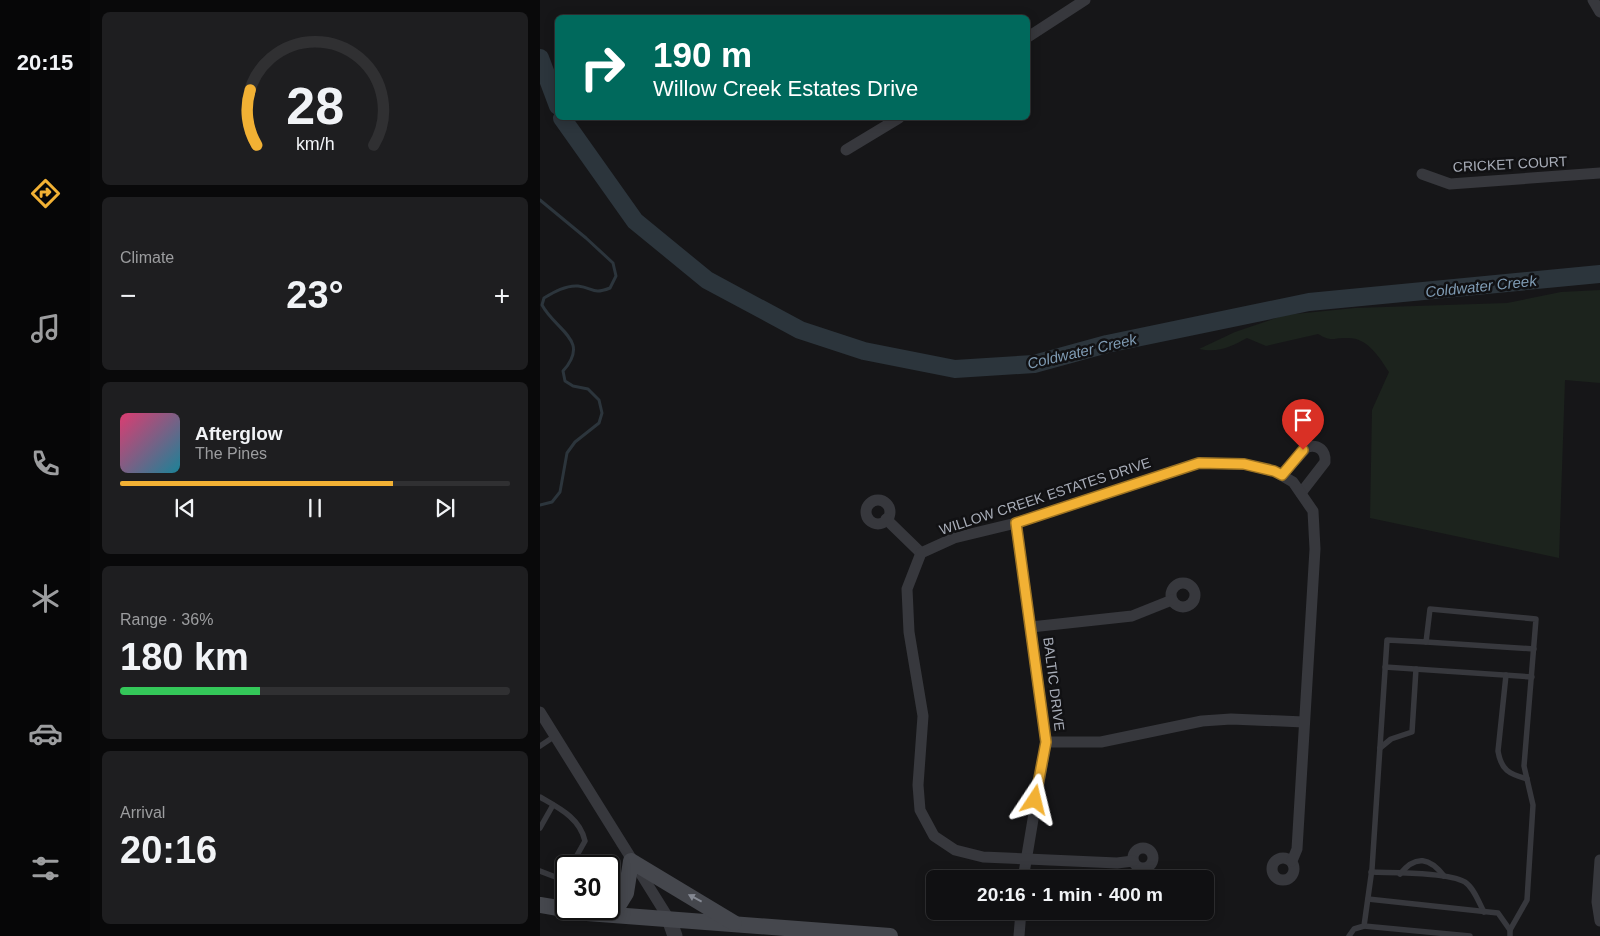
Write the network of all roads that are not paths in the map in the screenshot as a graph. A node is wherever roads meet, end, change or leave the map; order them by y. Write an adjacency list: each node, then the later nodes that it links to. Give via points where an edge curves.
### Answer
1 (1085, 0): 4 (street)
2 (1592, 0): 3 (street)
3 (1600, 12)
4 (1030, 35)
5 (896, 120): 6 (street)
6 (846, 150)
7 (1600, 173): 8 (street, CRICKET COURT, via 1450,184)
8 (1422, 174)
9 (1282, 475): 10 (street, WILLOW CREEK ESTATES DRIVE); 10 (street, via 1307,447 1321,449 1325,462); 12 (street, WILLOW CREEK ESTATES DRIVE, via 1244,464 1199,463)
10 (1301, 493): 23 (street, WILLOW CREEK ESTATES DRIVE, via 1313,511 1315,549)
11 (886, 519): 13 (street)
12 (1016, 523): 13 (street, WILLOW CREEK ESTATES DRIVE, via 954,538); 15 (street, BALTIC DRIVE)
13 (922, 553): 34 (street, via 907,589 909,632 923,716 918,785 920,810 934,836 955,850 984,857)
14 (1172, 600): 15 (street, via 1132,616)
15 (1032, 627): 25 (street, BALTIC DRIVE)
16 (1426, 642): 17 (lane); 17 (lane, via 1430,609 1536,619); 18 (lane, via 1387,640)
17 (1534, 649): 21 (lane)
18 (1385, 667): 19 (lane); 27 (lane)
19 (1416, 669): 20 (lane); 27 (lane, via 1412,732 1391,739)
20 (1506, 675): 21 (lane); 28 (lane, via 1498,751 1500,761 1511,775)
21 (1532, 677): 28 (lane, via 1524,766)
22 (540, 712): 24 (street)
23 (1304, 722): 25 (street, via 1202,721 1101,742); 38 (street, WILLOW CREEK ESTATES DRIVE, via 1296,849)
24 (555, 735): 26 (lane); 36 (street)
25 (1046, 742): 34 (street, BALTIC DRIVE)
26 (540, 746)
27 (1380, 748): 41 (lane)
28 (1527, 779): 57 (lane, via 1533,805 1527,900)
29 (540, 797): 30 (lane)
30 (553, 805): 31 (lane); 33 (lane, via 569,814 583,832 585,841)
31 (542, 818): 32 (lane)
32 (540, 828)
33 (577, 855)
34 (1025, 859): 37 (street); 40 (street, BALTIC DRIVE)
35 (1600, 860): 46 (street)
36 (631, 861): 47 (main road, via 626,893); 52 (street); 55 (main road, one-way to 36)
37 (1133, 861)
38 (1292, 861)
39 (540, 870): 44 (lane)
40 (1024, 870)
41 (1371, 872): 42 (lane); 45 (lane)
42 (1400, 874): 43 (lane); 43 (lane, via 1406,866 1425,861 1434,864)
43 (1444, 876): 50 (lane, via 1465,882)
44 (555, 877)
45 (1368, 899): 50 (lane); 56 (lane)
46 (1599, 902): 54 (street)
47 (620, 903)
48 (540, 905): 49 (main road)
49 (555, 908)
50 (1484, 912): 57 (lane, via 1498,914)
51 (620, 915): 52 (main road)
52 (668, 919): 55 (main road); 58 (street)
53 (1020, 920): 61 (street)
54 (1600, 921)
55 (736, 924): 59 (main road); 60 (main road)
56 (1364, 926): 62 (lane, via 1354,929); 63 (lane)
57 (1510, 933)
58 (675, 936)
59 (720, 936)
60 (890, 936)
61 (1019, 936)
62 (1349, 936)
63 (1470, 936)

